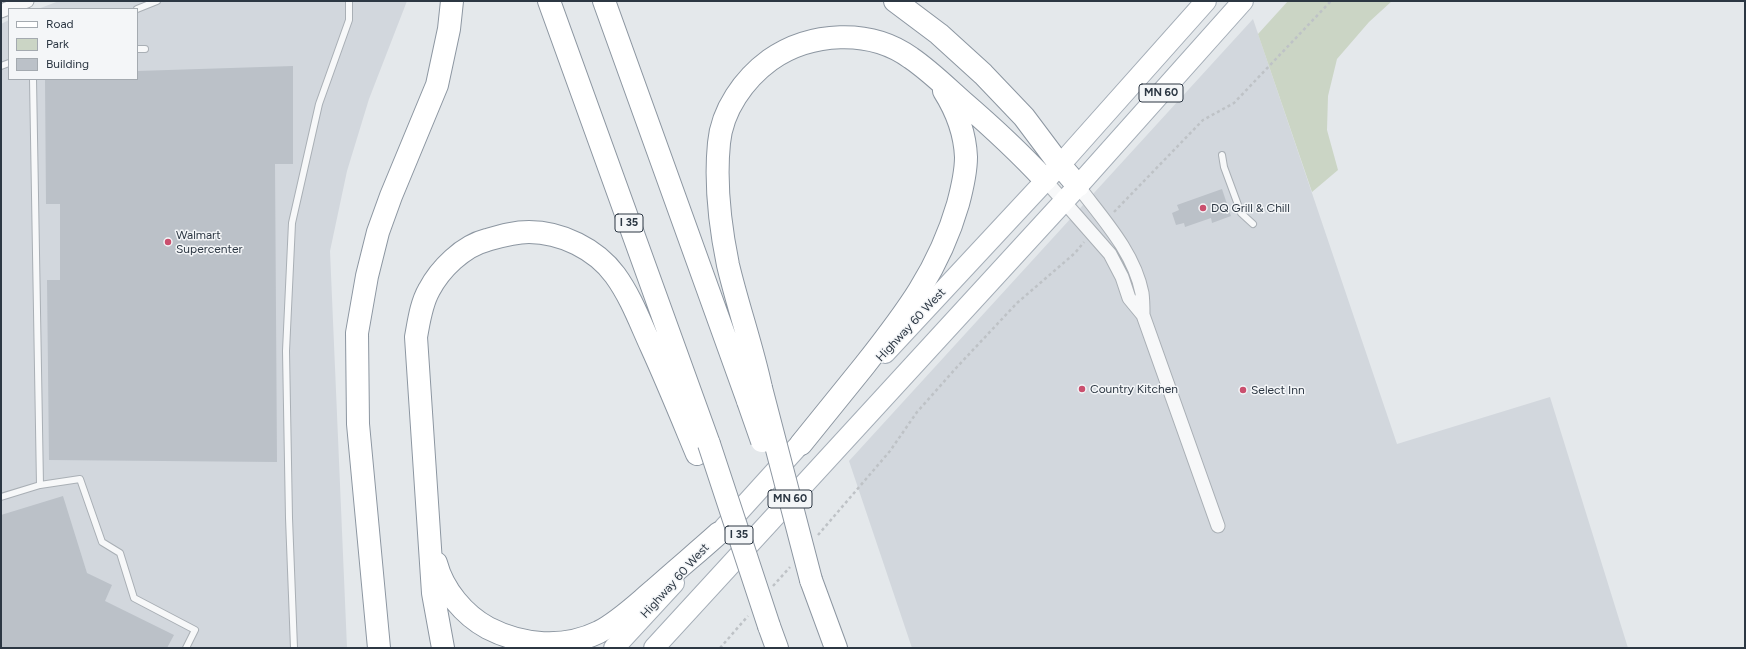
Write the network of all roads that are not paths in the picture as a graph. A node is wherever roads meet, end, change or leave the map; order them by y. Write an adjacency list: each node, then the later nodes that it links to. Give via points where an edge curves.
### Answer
1 (27, 1): 10 (street)
2 (157, 1): 11 (lane)
3 (349, 1): 31 (lane, via 349,20 319,104 292,223 286,351)
4 (452, 1): 32 (highway, via 437,85 378,232 366,276 357,334 358,424)
5 (549, 1): 24 (highway, I 35)
6 (604, 1): 22 (highway)
7 (895, 1): 17 (highway, via 939,34 983,74 1024,118)
8 (1206, 1): 17 (main road, Highway 60 West / MN 60)
9 (1243, 1): 18 (main road, MN 60)
10 (9, 8)
11 (138, 9)
12 (138, 49): 13 (lane)
13 (145, 49)
14 (932, 74): 17 (highway, via 981,118); 22 (highway, via 910,57 886,45 859,38 832,37 805,42 780,53 757,69 739,90 726,115 719,140 720,217); 23 (highway, via 956,112 963,134 966,156 964,179 954,216 923,287 901,319)
15 (33, 80): 25 (lane)
16 (1222, 156): 20 (lane, via 1241,213)
17 (1052, 172): 18 (highway); 19 (street); 23 (main road, Highway 60 West / MN 60)
18 (1078, 186): 19 (main road, MN 60); 21 (street, via 1124,248 1142,293)
19 (1064, 202): 21 (street, via 1110,254 1129,298); 35 (main road, MN 60)
20 (1253, 224)
21 (1143, 315): 27 (street)
22 (754, 394): 37 (highway, bridge, via 811,580)
23 (801, 444): 28 (main road, Highway 60 West / MN 60)
24 (703, 449): 29 (highway, via 664,375 628,295 614,274 597,257 577,244 554,235 529,232 505,234 481,241 461,253 443,270 428,290 420,313 416,337); 36 (highway, bridge)
25 (40, 485): 26 (lane); 30 (lane, via 80,479 102,542 120,553 134,598 195,630)
26 (1, 497)
27 (1218, 526)
28 (719, 533): 29 (highway, via 620,619 599,632 551,644 526,642 501,635 479,623 445,586 437,569); 34 (main road, Highway 60 West / MN 60)
29 (430, 539): 33 (highway, via 433,593)
30 (186, 648)
31 (294, 648)
32 (379, 648)
33 (443, 648)
34 (614, 648)
35 (654, 648)
36 (777, 648)
37 (836, 648)

